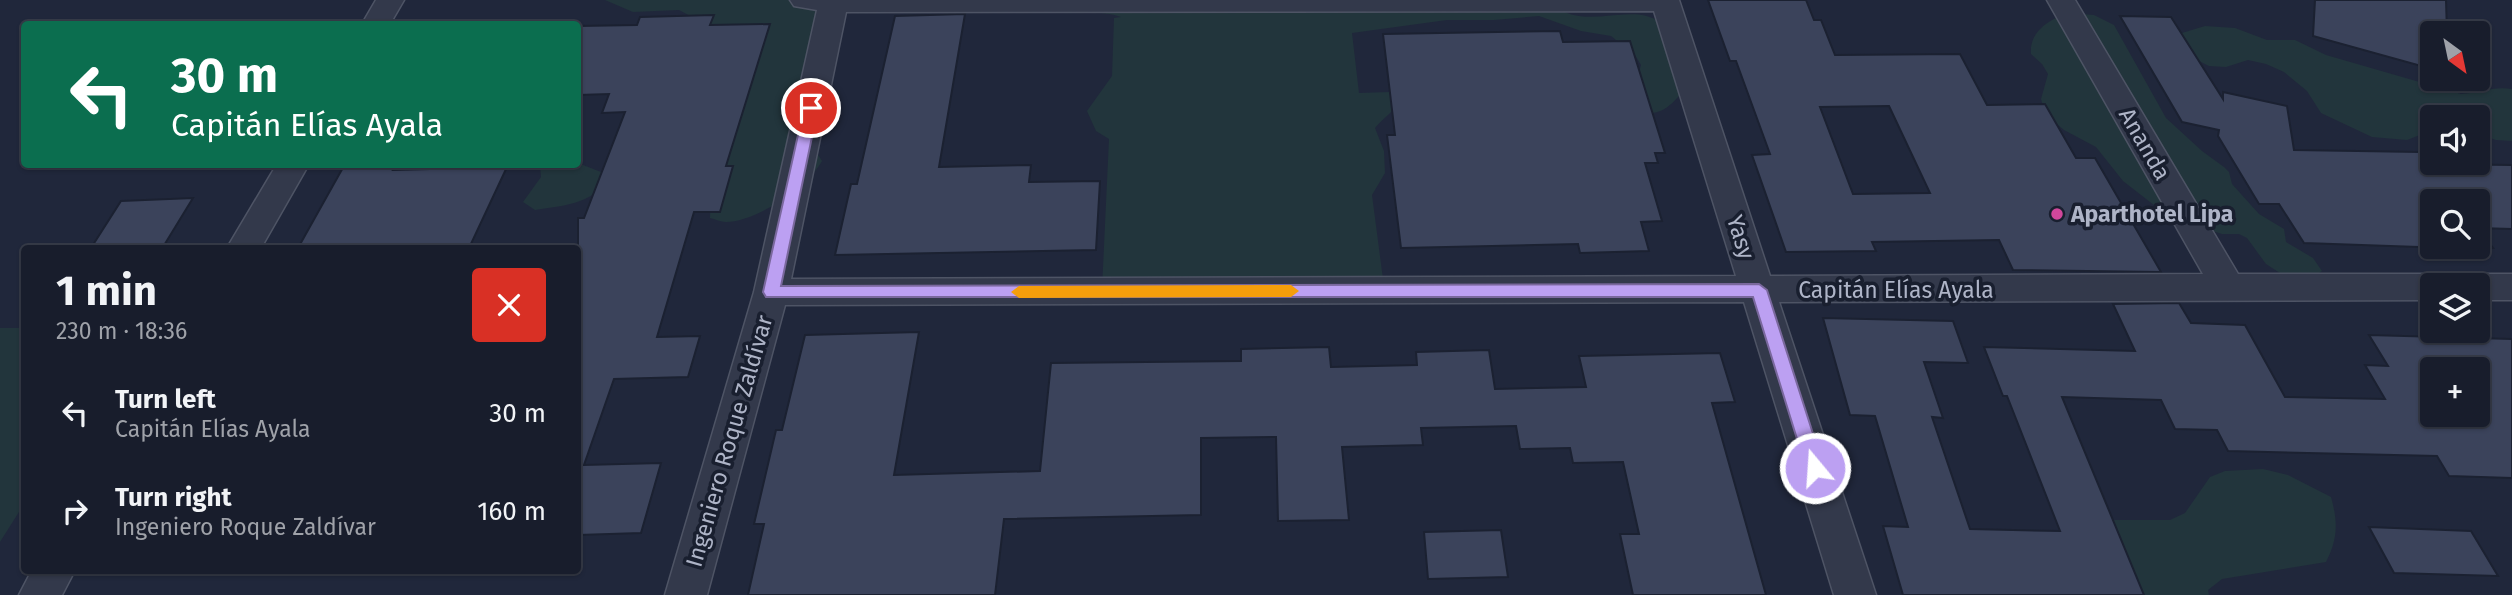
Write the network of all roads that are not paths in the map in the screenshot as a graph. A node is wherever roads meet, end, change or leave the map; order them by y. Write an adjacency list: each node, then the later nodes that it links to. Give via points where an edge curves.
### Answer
1 (390, 0): 5 (street)
2 (2061, 0): 11 (street, Ananda)
3 (824, 1): 4 (street); 13 (street, Ingeniero Roque Zaldívar)
4 (1665, 1): 12 (street, Yasy)
5 (378, 21)
6 (291, 168): 7 (street)
7 (246, 245)
8 (2420, 287): 11 (street, Capitán Elías Ayala)
9 (2490, 287): 10 (street)
10 (2512, 287)
11 (2228, 288): 12 (street, Capitán Elías Ayala)
12 (1759, 290): 13 (street, Capitán Elías Ayala); 17 (street, Yasy)
13 (771, 292): 16 (street, Ingeniero Roque Zaldívar)
14 (53, 574): 15 (street)
15 (40, 595)
16 (686, 595)
17 (1856, 595)

